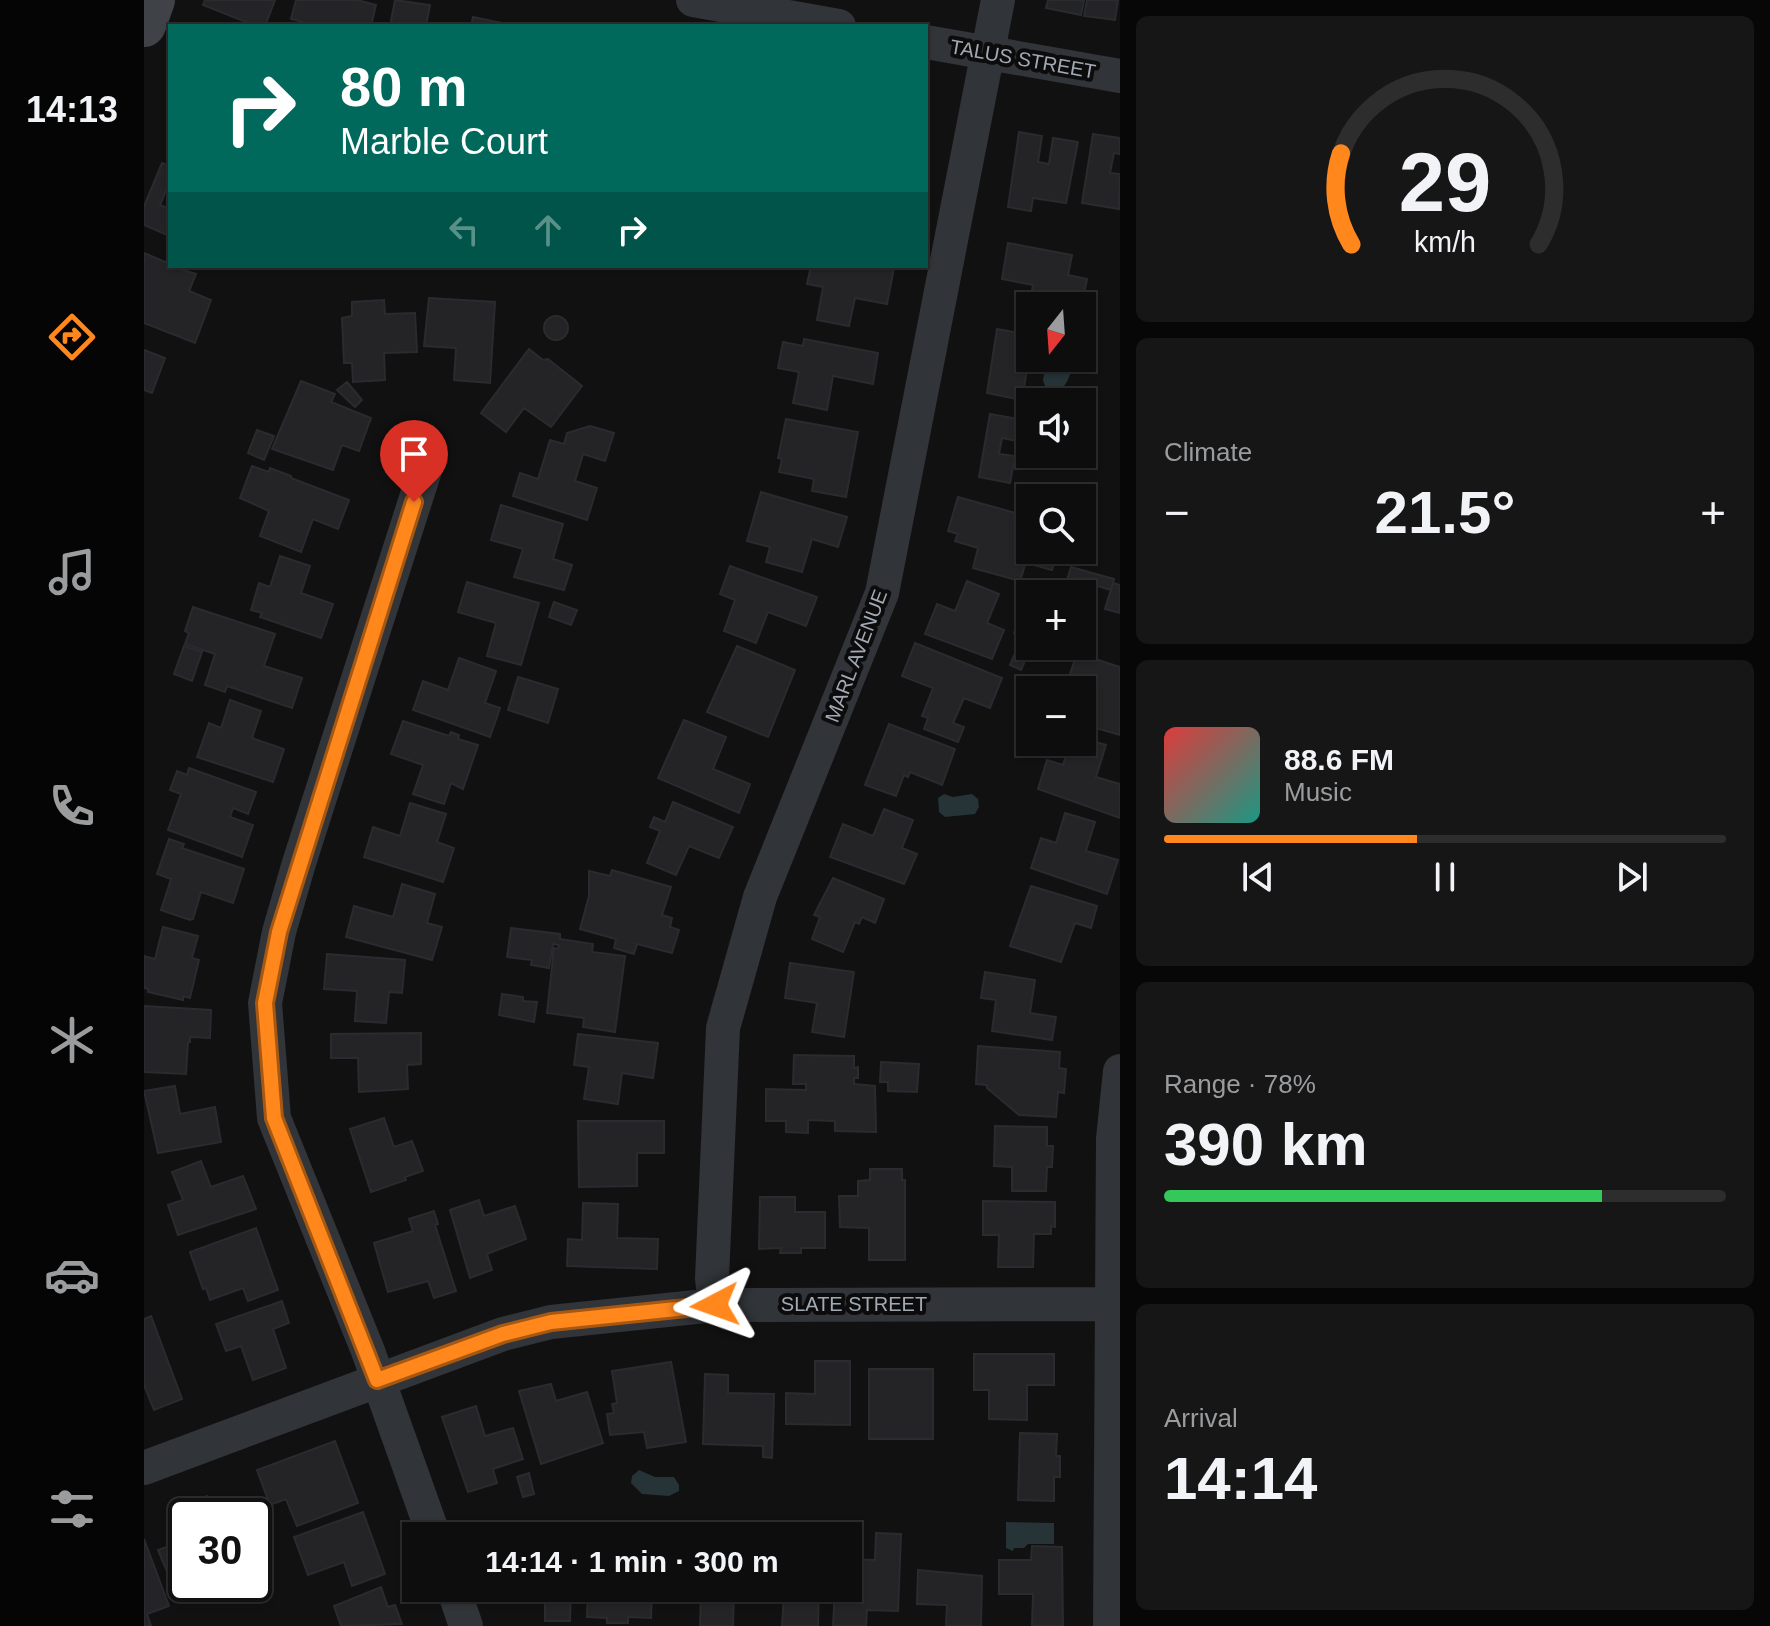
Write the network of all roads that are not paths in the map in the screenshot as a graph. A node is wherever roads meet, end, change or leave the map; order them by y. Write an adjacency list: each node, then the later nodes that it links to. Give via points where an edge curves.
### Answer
1 (153, 0): 5 (street)
2 (693, 0): 4 (street)
3 (998, 0): 7 (street, MARL AVENUE)
4 (828, 24)
5 (144, 25)
6 (928, 42): 7 (street, TALUS STREET)
7 (988, 53): 8 (street, TALUS STREET); 12 (street, MARL AVENUE, via 882,593 760,897 723,1028)
8 (1120, 76)
9 (427, 464): 13 (street, via 301,855 265,1003 274,1118)
10 (1120, 1071): 11 (street, via 1113,1139)
11 (1111, 1304): 12 (street, SLATE STREET); 18 (street)
12 (715, 1305): 13 (street, SLATE STREET, via 551,1322)
13 (377, 1380): 14 (street, SLATE STREET); 15 (street)
14 (144, 1468)
15 (429, 1522)
16 (458, 1602): 17 (street)
17 (466, 1626)
18 (1110, 1626)

